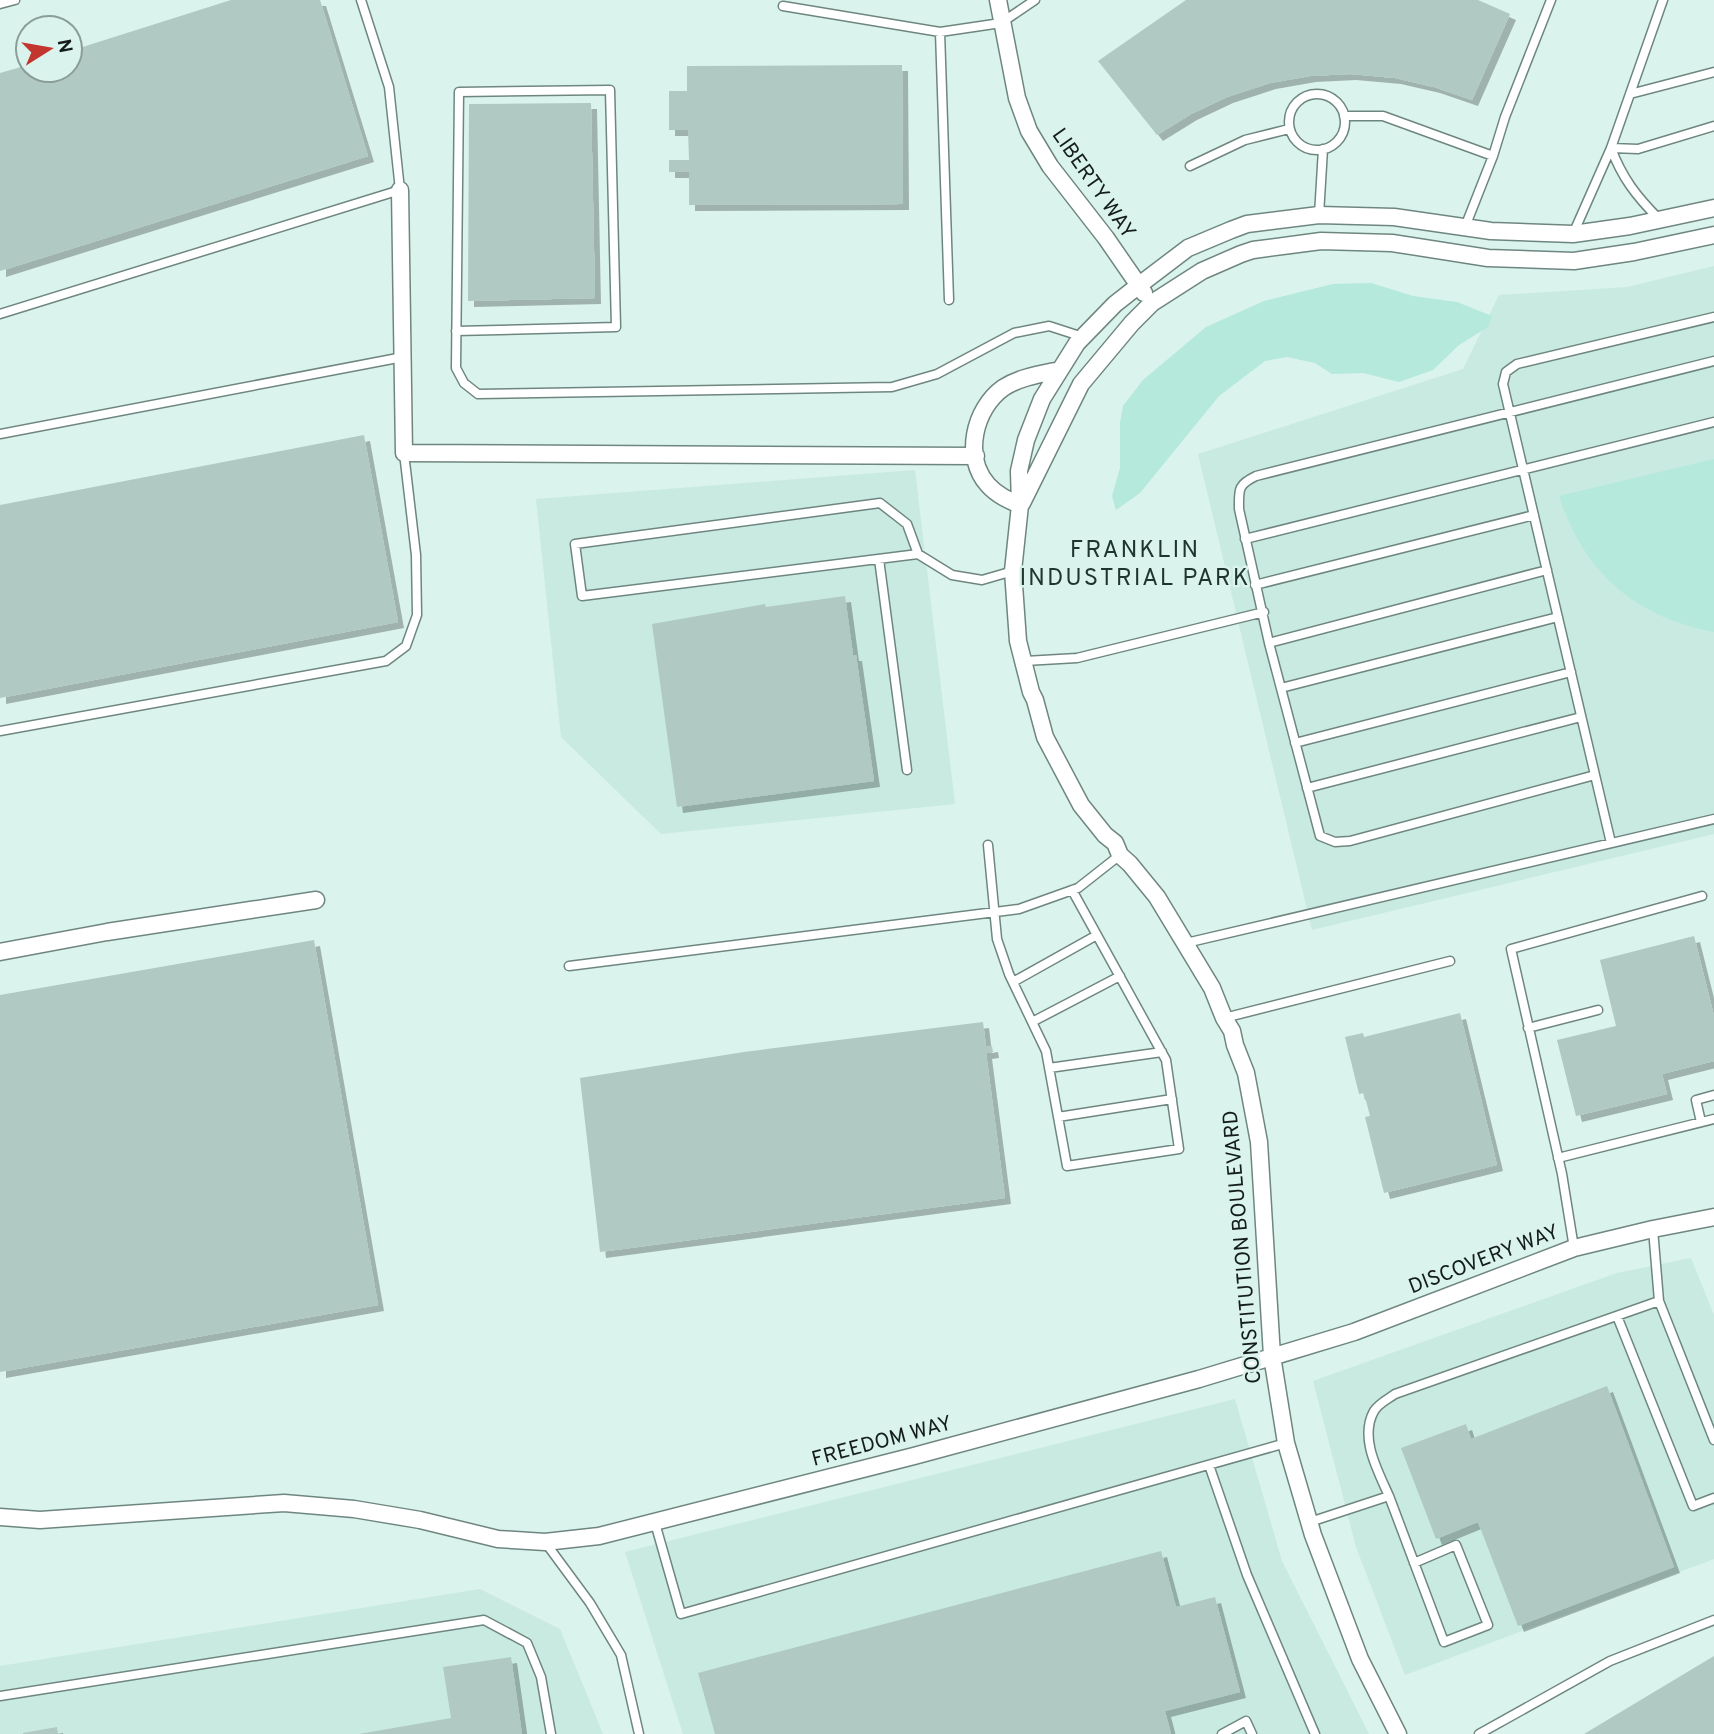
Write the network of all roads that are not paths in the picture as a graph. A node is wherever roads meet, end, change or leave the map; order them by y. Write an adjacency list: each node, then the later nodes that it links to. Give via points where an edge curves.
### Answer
1 (15, 0): 7 (lane)
2 (361, 0): 20 (lane, via 390,87)
3 (999, 0): 9 (street, LIBERTY WAY)
4 (1035, 0): 9 (lane)
5 (1551, 0): 18 (lane)
6 (1663, 0): 12 (lane)
7 (0, 4)
8 (783, 6): 10 (lane)
9 (1002, 23): 10 (lane); 27 (street, LIBERTY WAY, via 1017,98 1029,131)
10 (940, 32): 28 (lane)
11 (1714, 72): 12 (lane)
12 (1630, 94): 16 (lane)
13 (1344, 116): 15 (lane, via 1327,96 1310,95 1291,111); 17 (lane, via 1338,140); 18 (lane, via 1383,116)
14 (1714, 126): 16 (lane, via 1638,149)
15 (1289, 128): 17 (lane, via 1298,143); 19 (lane, via 1245,140)
16 (1611, 148): 23 (lane, via 1629,187); 25 (lane)
17 (1323, 149): 22 (lane)
18 (1493, 156): 24 (lane)
19 (1190, 166)
20 (400, 190): 30 (lane); 34 (street)
21 (1714, 208): 23 (street, CONSTITUTION BOULEVARD)
22 (1319, 215): 24 (street, CONSTITUTION BOULEVARD, via 1394,217); 27 (street, CONSTITUTION BOULEVARD, via 1231,230 1188,248)
23 (1660, 220): 25 (street, CONSTITUTION BOULEVARD)
24 (1465, 227): 25 (street, CONSTITUTION BOULEVARD)
25 (1573, 234)
26 (1714, 235): 29 (street, CONSTITUTION BOULEVARD, via 1574,261 1488,258 1403,244 1321,241 1241,254 1202,271)
27 (1138, 286): 29 (street, LIBERTY WAY); 33 (street, CONSTITUTION BOULEVARD)
28 (949, 300)
29 (1152, 303): 43 (street, CONSTITUTION BOULEVARD, via 1081,384)
30 (0, 314)
31 (1714, 317): 37 (lane, via 1517,364 1506,372 1503,384)
32 (456, 331): 32 (lane, via 459,92 610,90 616,327); 33 (lane, via 456,368 464,383 478,394 892,387 937,374 1014,333 1049,326)
33 (1083, 337): 36 (street, CONSTITUTION BOULEVARD)
34 (403, 357): 39 (lane); 40 (street)
35 (1714, 361): 37 (lane)
36 (1060, 370): 41 (street, via 1014,382 993,397 976,426); 43 (street, CONSTITUTION BOULEVARD, via 1042,399 1026,440 1018,471)
37 (1509, 412): 42 (lane); 45 (lane, via 1255,476 1239,489)
38 (1714, 422): 42 (lane)
39 (0, 434)
40 (404, 453): 41 (street); 58 (lane, via 416,555 417,615 406,646 386,661)
41 (976, 456): 43 (street, via 987,484)
42 (1523, 470): 44 (lane); 45 (lane)
43 (1020, 505): 49 (street, CONSTITUTION BOULEVARD)
44 (1534, 515): 48 (lane); 50 (lane)
45 (1245, 539): 50 (lane)
46 (918, 554): 47 (lane); 47 (lane, via 907,524 880,503 575,544 582,596); 49 (lane, via 953,575 982,580)
47 (879, 559): 60 (lane)
48 (1547, 570): 52 (lane); 53 (lane)
49 (1013, 571): 54 (street, CONSTITUTION BOULEVARD, via 1018,641)
50 (1255, 585): 51 (lane)
51 (1264, 612): 53 (lane); 54 (lane, via 1077,658)
52 (1558, 617): 55 (lane); 56 (lane)
53 (1269, 643): 56 (lane)
54 (1025, 661): 66 (street, CONSTITUTION BOULEVARD, via 1045,737 1082,805)
55 (1571, 671): 57 (lane); 59 (lane)
56 (1281, 688): 59 (lane)
57 (1581, 717): 61 (lane); 62 (lane)
58 (0, 732)
59 (1295, 743): 62 (lane)
60 (906, 770)
61 (1595, 775): 62 (lane, via 1335,842 1320,836); 64 (lane)
62 (1307, 788)
63 (1714, 819): 64 (lane)
64 (1611, 843): 72 (lane)
65 (988, 845): 70 (lane)
66 (1120, 855): 67 (lane); 72 (street, CONSTITUTION BOULEVARD, via 1157,897)
67 (1072, 890): 70 (lane); 71 (lane)
68 (1702, 896): 81 (lane, via 1511,949)
69 (316, 900): 73 (street)
70 (993, 913): 75 (lane); 77 (lane)
71 (1097, 935): 76 (lane); 77 (lane)
72 (1186, 943): 79 (street, CONSTITUTION BOULEVARD)
73 (0, 952)
74 (1450, 961): 79 (lane)
75 (569, 966)
76 (1120, 976): 80 (lane); 82 (lane)
77 (1013, 982): 80 (lane)
78 (1598, 1010): 81 (lane)
79 (1224, 1018): 95 (street, CONSTITUTION BOULEVARD, via 1246,1073 1259,1142)
80 (1032, 1022): 83 (lane)
81 (1528, 1027): 89 (lane)
82 (1163, 1052): 83 (lane); 85 (lane)
83 (1049, 1068): 86 (lane)
84 (1714, 1095): 88 (lane, via 1696,1100)
85 (1172, 1099): 86 (lane); 86 (lane, via 1179,1149 1067,1166)
86 (1058, 1116)
87 (1714, 1119): 88 (lane)
88 (1701, 1122): 89 (lane)
89 (1558, 1158): 92 (lane)
90 (1714, 1217): 91 (street, DISCOVERY WAY)
91 (1653, 1229): 92 (street, DISCOVERY WAY); 93 (lane)
92 (1574, 1248): 95 (street, DISCOVERY WAY, via 1354,1332)
93 (1659, 1301): 94 (lane); 96 (lane)
94 (1617, 1316): 99 (lane, via 1395,1394 1374,1409 1367,1430 1373,1458); 100 (lane, via 1693,1506)
95 (1272, 1356): 97 (street, CONSTITUTION BOULEVARD); 103 (street, FREEDOM WAY)
96 (1714, 1440)
97 (1286, 1443): 98 (lane); 102 (street, CONSTITUTION BOULEVARD)
98 (1209, 1465): 103 (lane, via 681,1614); 113 (lane, via 1247,1575)
99 (1390, 1496): 102 (lane); 105 (lane)
100 (1714, 1498)
101 (0, 1517): 104 (street, FREEDOM WAY, via 40,1520 284,1503 367,1511 498,1539)
102 (1310, 1522): 114 (street, CONSTITUTION BOULEVARD, via 1360,1659)
103 (655, 1523): 104 (street, FREEDOM WAY)
104 (545, 1542): 110 (lane, via 621,1655)
105 (1414, 1563): 105 (lane, via 1444,1642 1488,1625 1456,1545)
106 (1714, 1620): 108 (lane, via 1610,1661)
107 (0, 1696): 109 (lane, via 484,1620 527,1643 541,1677)
108 (1482, 1733)
109 (551, 1734)
110 (639, 1734)
111 (1222, 1734): 112 (lane, via 1246,1721)
112 (1252, 1734)
113 (1315, 1734)
114 (1398, 1734)

